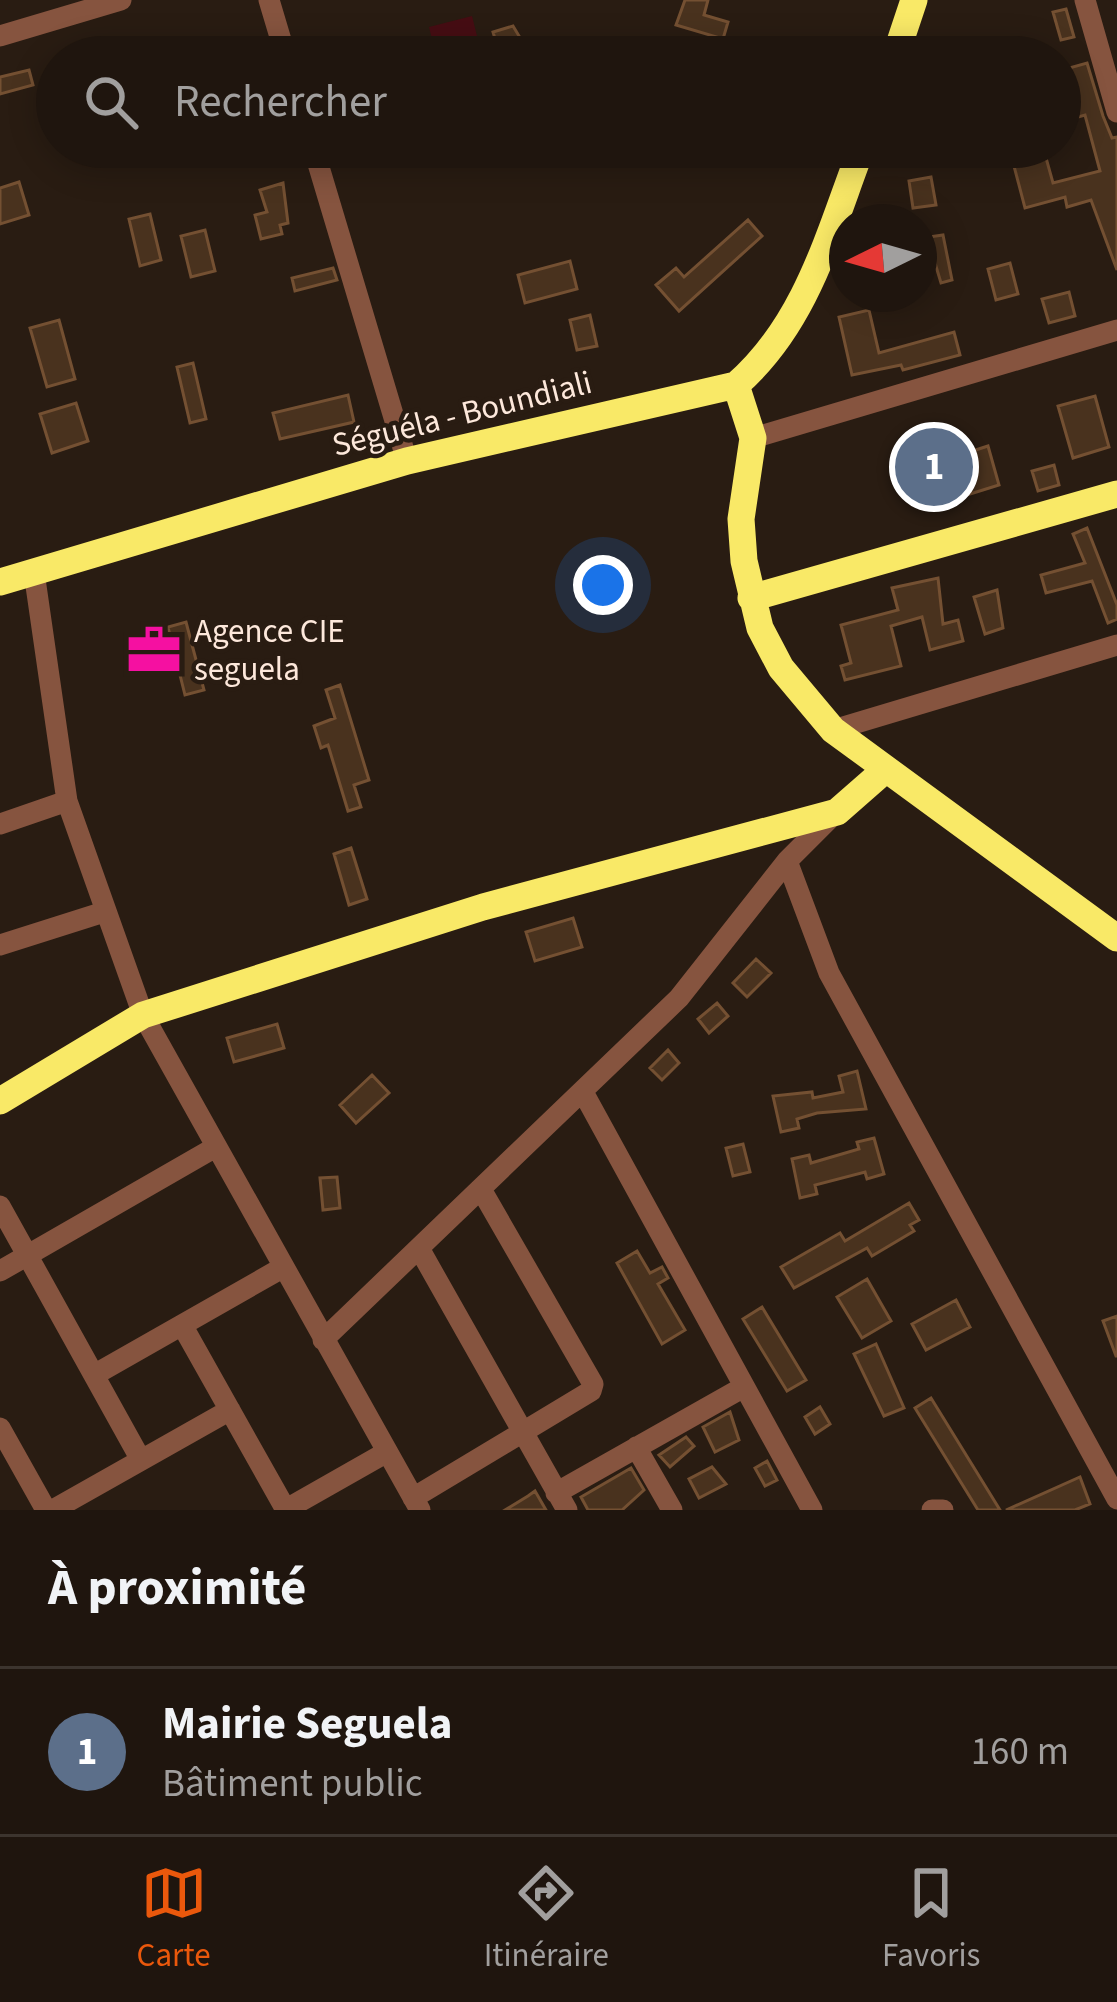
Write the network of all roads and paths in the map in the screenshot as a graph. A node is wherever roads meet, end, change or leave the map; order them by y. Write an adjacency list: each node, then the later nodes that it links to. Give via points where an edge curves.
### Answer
1 (121, 0): 5 (street)
2 (269, 0): 6 (street)
3 (914, 0): 7 (main road)
4 (1084, 0): 8 (street)
5 (0, 36)
6 (280, 36)
7 (902, 36)
8 (1117, 112)
9 (319, 168): 14 (street)
10 (853, 168): 12 (main road, via 788,328)
11 (1117, 330): 13 (street)
12 (736, 385): 13 (main road); 14 (main road, Séguéla - Boundiali)
13 (753, 438): 18 (main road, via 741,519)
14 (407, 461): 16 (main road, Séguéla - Boundiali)
15 (1117, 494): 18 (main road)
16 (34, 572): 17 (main road, Séguéla - Boundiali); 22 (street)
17 (0, 582)
18 (751, 598): 20 (main road, via 781,668)
19 (1117, 645): 20 (street)
20 (833, 730): 21 (main road)
21 (886, 770): 23 (main road); 27 (main road)
22 (67, 801): 24 (street); 26 (street)
23 (837, 812): 25 (street); 29 (main road, via 440,920)
24 (0, 824)
25 (788, 861): 30 (street, via 679,998); 49 (street, via 830,973)
26 (104, 912): 28 (street); 29 (street)
27 (1117, 938)
28 (0, 946)
29 (143, 1015): 31 (main road); 32 (street)
30 (583, 1093): 33 (street); 42 (street)
31 (0, 1101)
32 (214, 1148): 36 (street); 37 (street)
33 (482, 1191): 35 (street); 45 (street, via 593,1384)
34 (0, 1206): 36 (street)
35 (420, 1250): 40 (street); 45 (street)
36 (27, 1256): 38 (street); 41 (street)
37 (282, 1268): 39 (street); 40 (street)
38 (0, 1271)
39 (182, 1325): 41 (street); 43 (street)
40 (323, 1340): 47 (street)
41 (94, 1375): 48 (street)
42 (742, 1388): 46 (street); 55 (street)
43 (230, 1410): 48 (street); 53 (street)
44 (0, 1428): 52 (street)
45 (523, 1434): 50 (street); 51 (street)
46 (636, 1447): 50 (street); 54 (street)
47 (387, 1452): 51 (street); 53 (street)
48 (141, 1460): 52 (street)
49 (1117, 1499)
50 (562, 1501)
51 (417, 1504)
52 (50, 1510)
53 (286, 1510)
54 (672, 1510)
55 (812, 1510)
56 (932, 1510): 57 (street)
57 (943, 1510)

